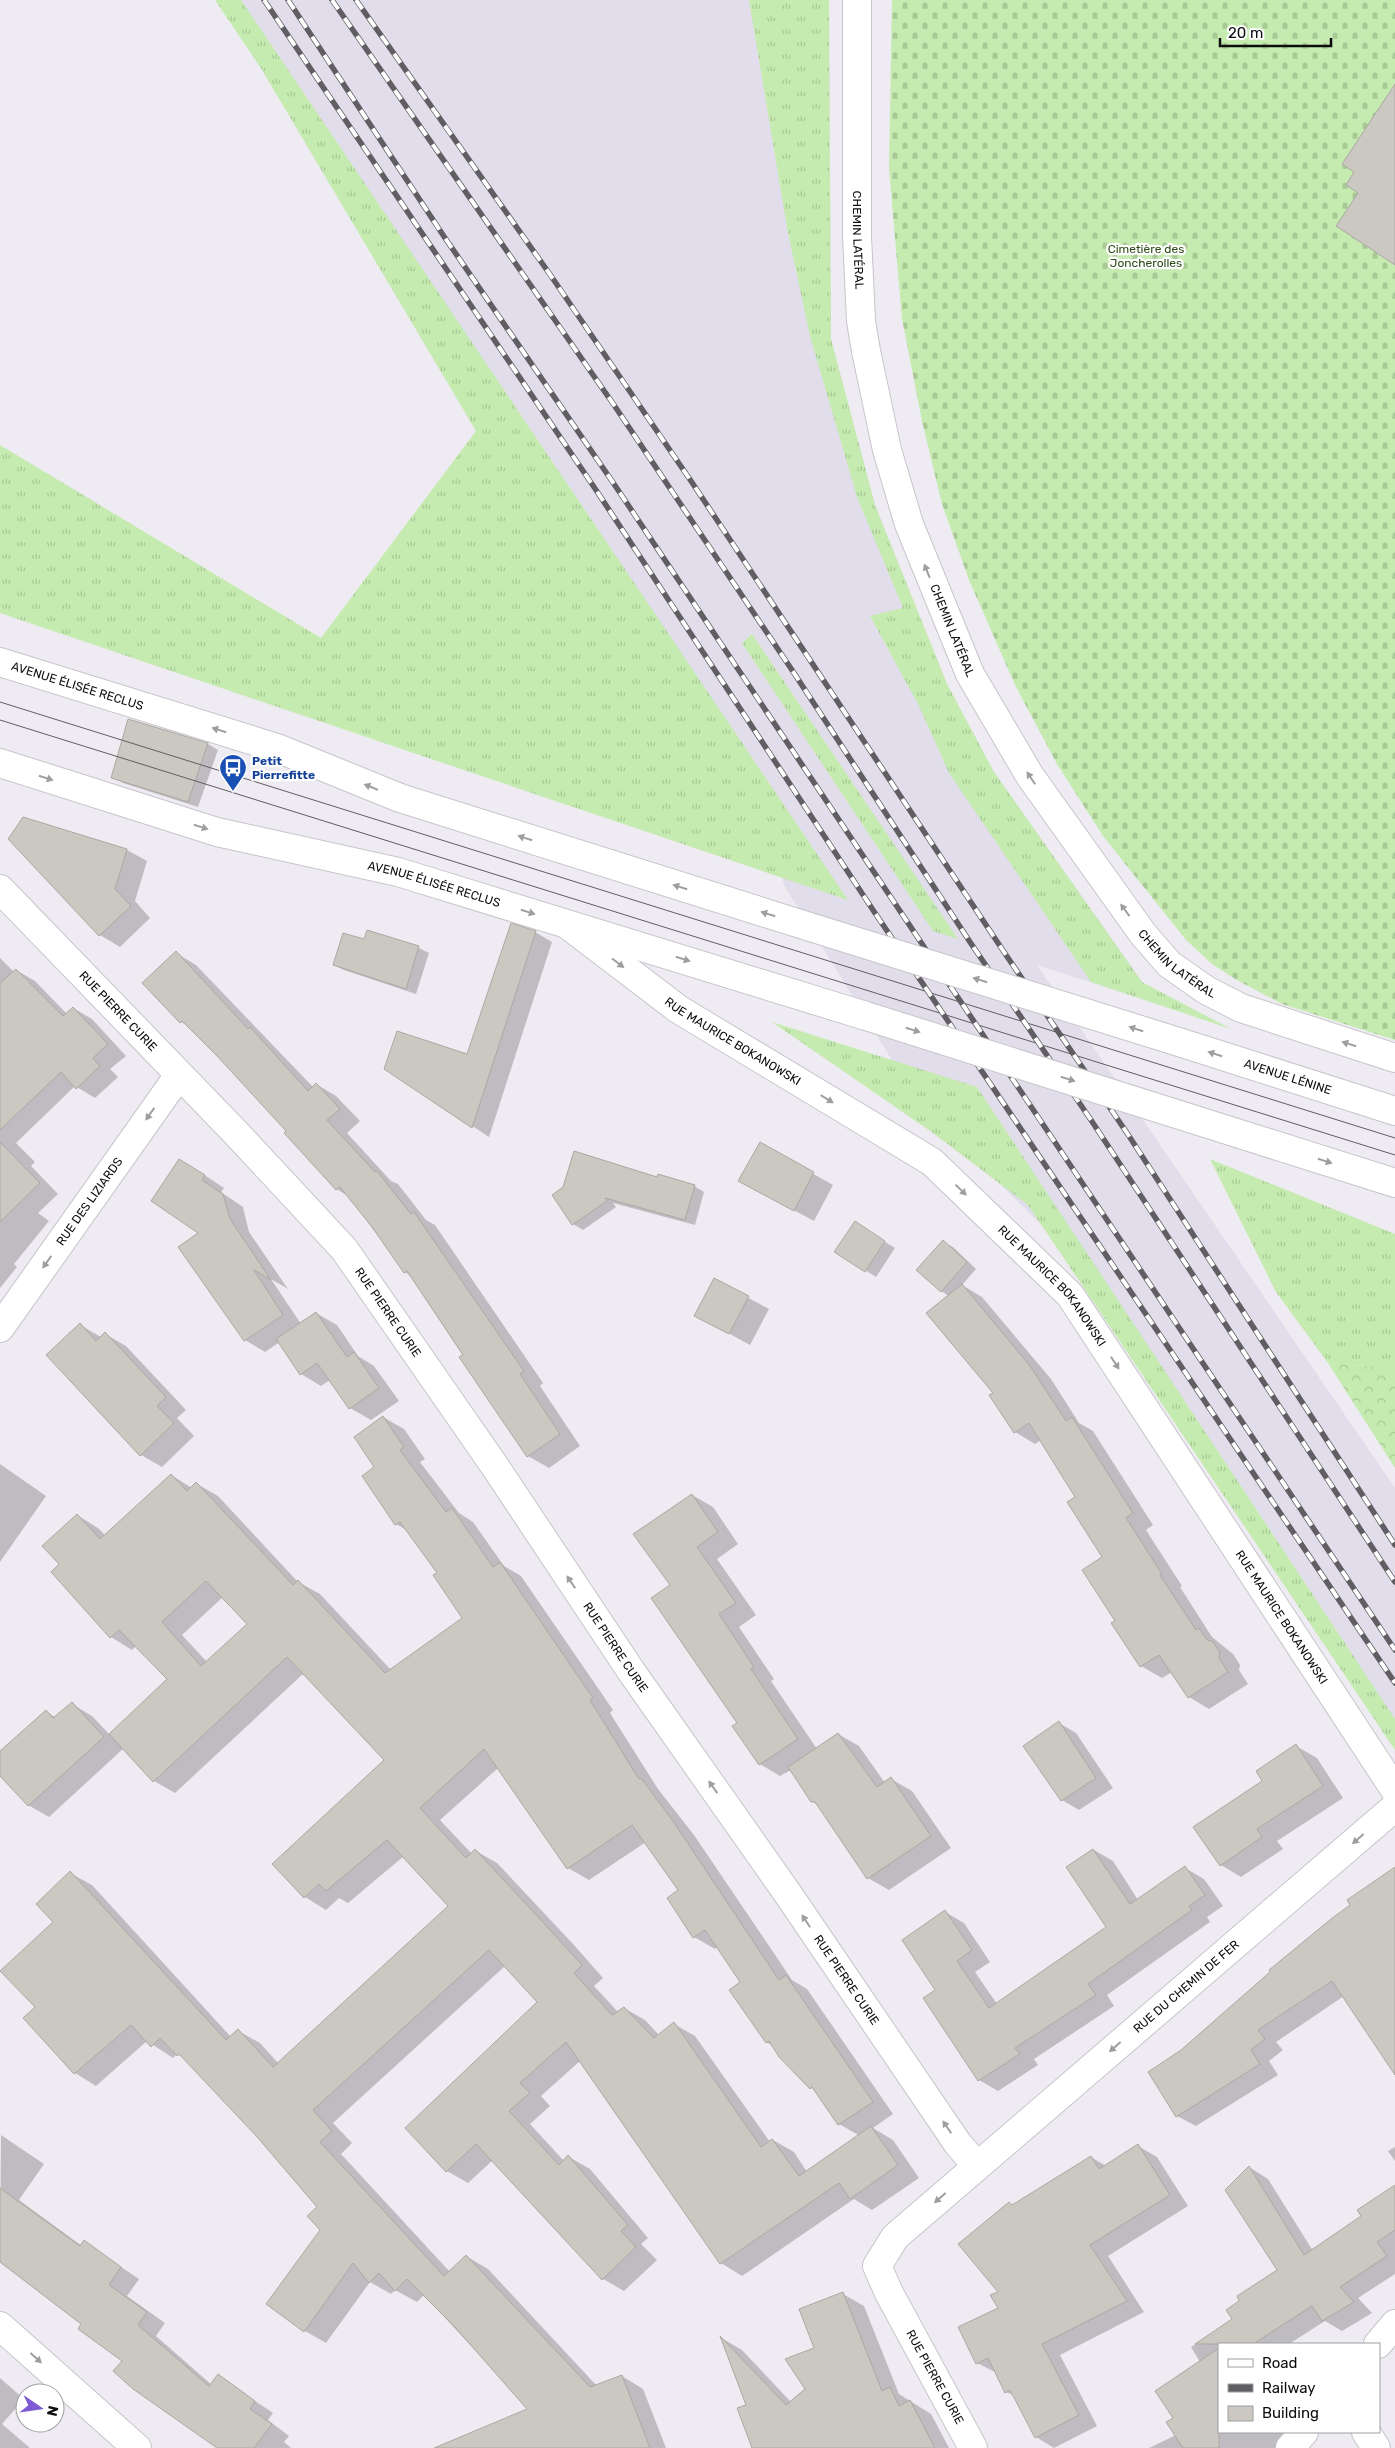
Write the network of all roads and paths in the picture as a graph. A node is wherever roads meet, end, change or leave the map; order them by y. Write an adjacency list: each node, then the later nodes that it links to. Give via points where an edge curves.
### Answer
1 (857, 0): 7 (street, CHEMIN LATÉRAL, one-way to 1, via 1241,1008 1206,990 1169,964 1143,934 1030,776 970,674 909,524 887,450 866,351 856,236)
2 (0, 662): 6 (street, AVENUE ÉLISÉE RECLUS, one-way to 2, bridge, via 400,798 277,748)
3 (0, 763): 5 (street, AVENUE ÉLISÉE RECLUS, one-way to 5, via 217,832 398,872)
4 (0, 888): 8 (street, RUE PIERRE CURIE)
5 (565, 923): 10 (street, AVENUE ÉLISÉE RECLUS, one-way to 10, bridge); 12 (street, RUE MAURICE BOKANOWSKI, one-way to 12, via 678,1010 932,1162 1070,1295)
6 (1182, 1043): 9 (street, AVENUE LÉNINE, one-way to 6)
7 (1395, 1058)
8 (179, 1075): 11 (street, RUE DES LIZIARDS, one-way to 11); 14 (street, RUE PIERRE CURIE, one-way to 8, via 958,2144 631,1671 494,1465 344,1249)
9 (1395, 1111)
10 (1395, 1183)
11 (0, 1328)
12 (1395, 1790)
13 (1395, 1807): 14 (street, RUE DU CHEMIN DE FER, one-way to 14)
14 (977, 2166): 21 (street, RUE PIERRE CURIE, one-way to 21, via 895,2237 877,2266)
15 (1395, 2324): 17 (street)
16 (0, 2326): 20 (street, one-way to 20)
17 (1379, 2343)
18 (1303, 2433): 22 (street)
19 (1367, 2433): 23 (street)
20 (137, 2448)
21 (973, 2448)
22 (1290, 2448)
23 (1376, 2448)

